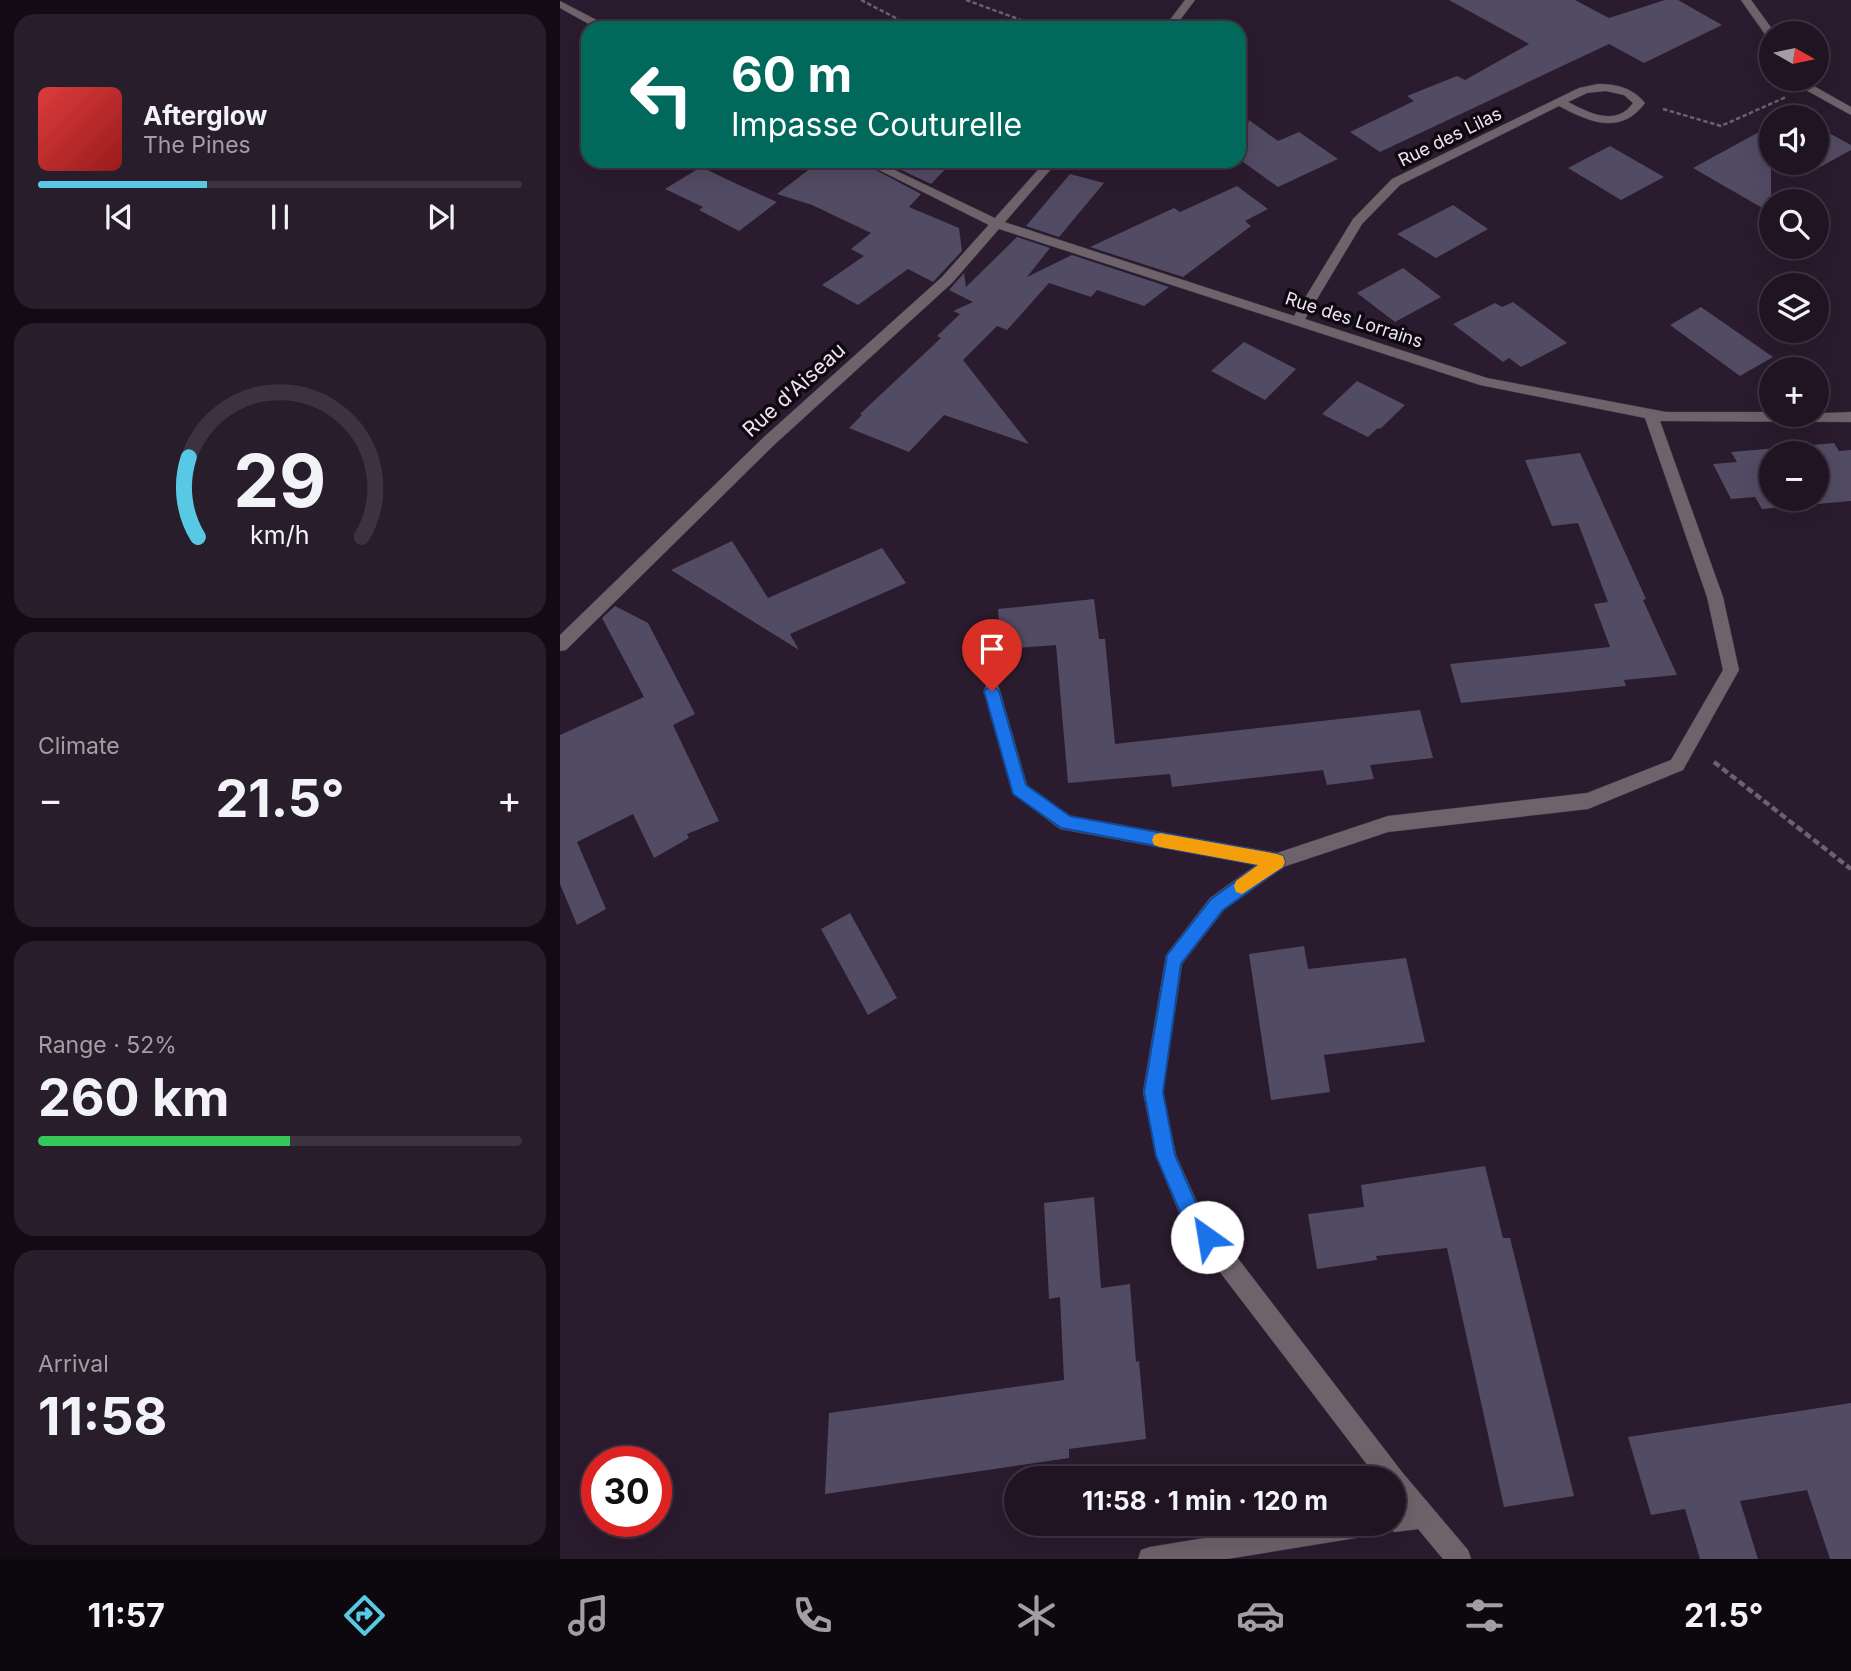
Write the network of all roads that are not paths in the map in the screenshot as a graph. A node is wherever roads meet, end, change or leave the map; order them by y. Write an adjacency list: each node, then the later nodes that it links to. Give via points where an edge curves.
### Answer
1 (1191, 0): 5 (street)
2 (1746, 0): 6 (street)
3 (560, 4): 4 (street)
4 (591, 21)
5 (1174, 21)
6 (1761, 21)
7 (1818, 91): 9 (street)
8 (1561, 103): 8 (street, Rue des Lilas, via 1583,90 1602,87 1630,94 1639,103 1629,114 1610,120 1589,118); 13 (street, Rue des Lilas, via 1396,182 1357,222)
9 (1851, 112)
10 (881, 168): 12 (street, Rue des Lorrains)
11 (1046, 168): 12 (street, Rue d'Aiseau)
12 (997, 224): 13 (street, Rue des Lorrains); 16 (street, Rue d'Aiseau, via 947,280 769,440)
13 (1297, 321): 14 (street, Rue des Lorrains, via 1485,382)
14 (1659, 416): 15 (street, Rue des Lorrains); 18 (street, via 1715,597 1731,670 1677,765 1588,801 1388,824)
15 (1851, 417)
16 (560, 645)
17 (992, 691): 18 (street, via 1019,789 1066,823)
18 (1277, 862): 19 (street, via 1217,904 1173,961 1153,1092 1166,1156 1192,1217)
19 (1383, 1466)
20 (1406, 1495): 21 (street)
21 (1422, 1516): 22 (street); 25 (street)
22 (1406, 1518)
23 (1293, 1536): 24 (street)
24 (1150, 1559)
25 (1459, 1559)

